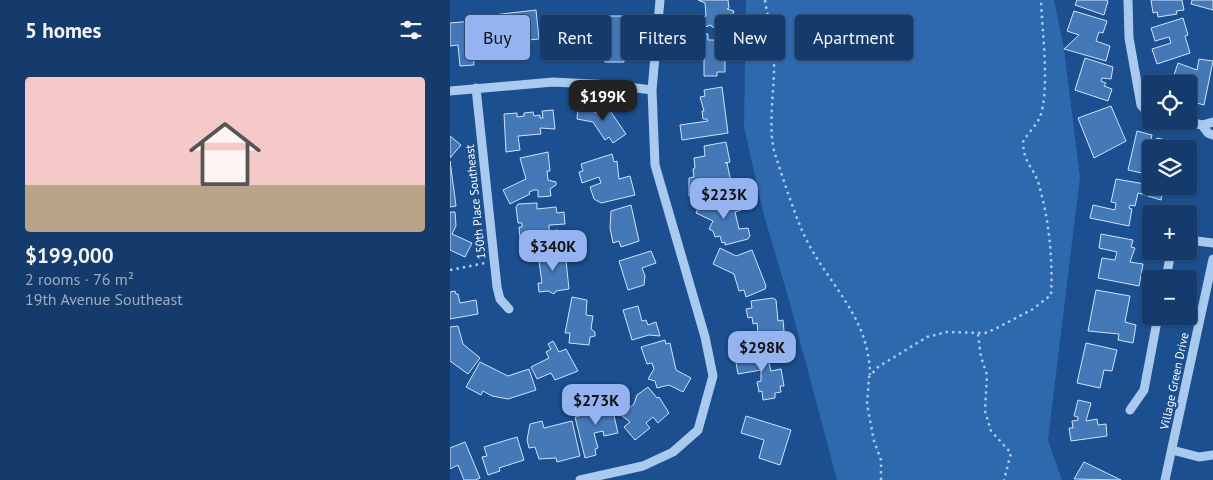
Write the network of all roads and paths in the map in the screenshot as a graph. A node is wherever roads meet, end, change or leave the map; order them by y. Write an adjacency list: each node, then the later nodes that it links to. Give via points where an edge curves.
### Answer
1 (660, 0): 6 (street)
2 (766, 0): 21 (path, via 774,59 771,135 775,153 805,236 856,318 869,355)
3 (1041, 0): 20 (path, via 1042,108 1040,118 1023,142 1027,164 1037,177 1046,218 1051,295 1033,309)
4 (1128, 0): 8 (street, via 1129,38)
5 (476, 88): 6 (street, via 553,82); 7 (street); 16 (street, 150th Place Southeast)
6 (652, 90): 25 (street, via 656,165 713,376 698,430 673,452 643,466)
7 (450, 91)
8 (1142, 106)
9 (1213, 122): 11 (street)
10 (1197, 125): 11 (street)
11 (1202, 126): 12 (street)
12 (1213, 135)
13 (1197, 241): 14 (street)
14 (1213, 243)
15 (1213, 259): 23 (street, Village Green Drive)
16 (494, 261): 17 (path); 18 (street, 150th Place Southeast, via 498,293)
17 (450, 270)
18 (509, 309)
19 (1156, 325): 22 (street, via 1144,390)
20 (978, 334): 21 (path, via 947,332 927,337 891,358); 27 (path, via 987,375 985,411 991,431 1010,453)
21 (870, 377): 26 (path, via 866,389 867,404 874,441 882,460)
22 (1130, 410)
23 (1172, 450): 24 (street, via 1199,458); 28 (street, Village Green Drive)
24 (1213, 455)
25 (580, 480)
26 (881, 480)
27 (1004, 480)
28 (1165, 480)

